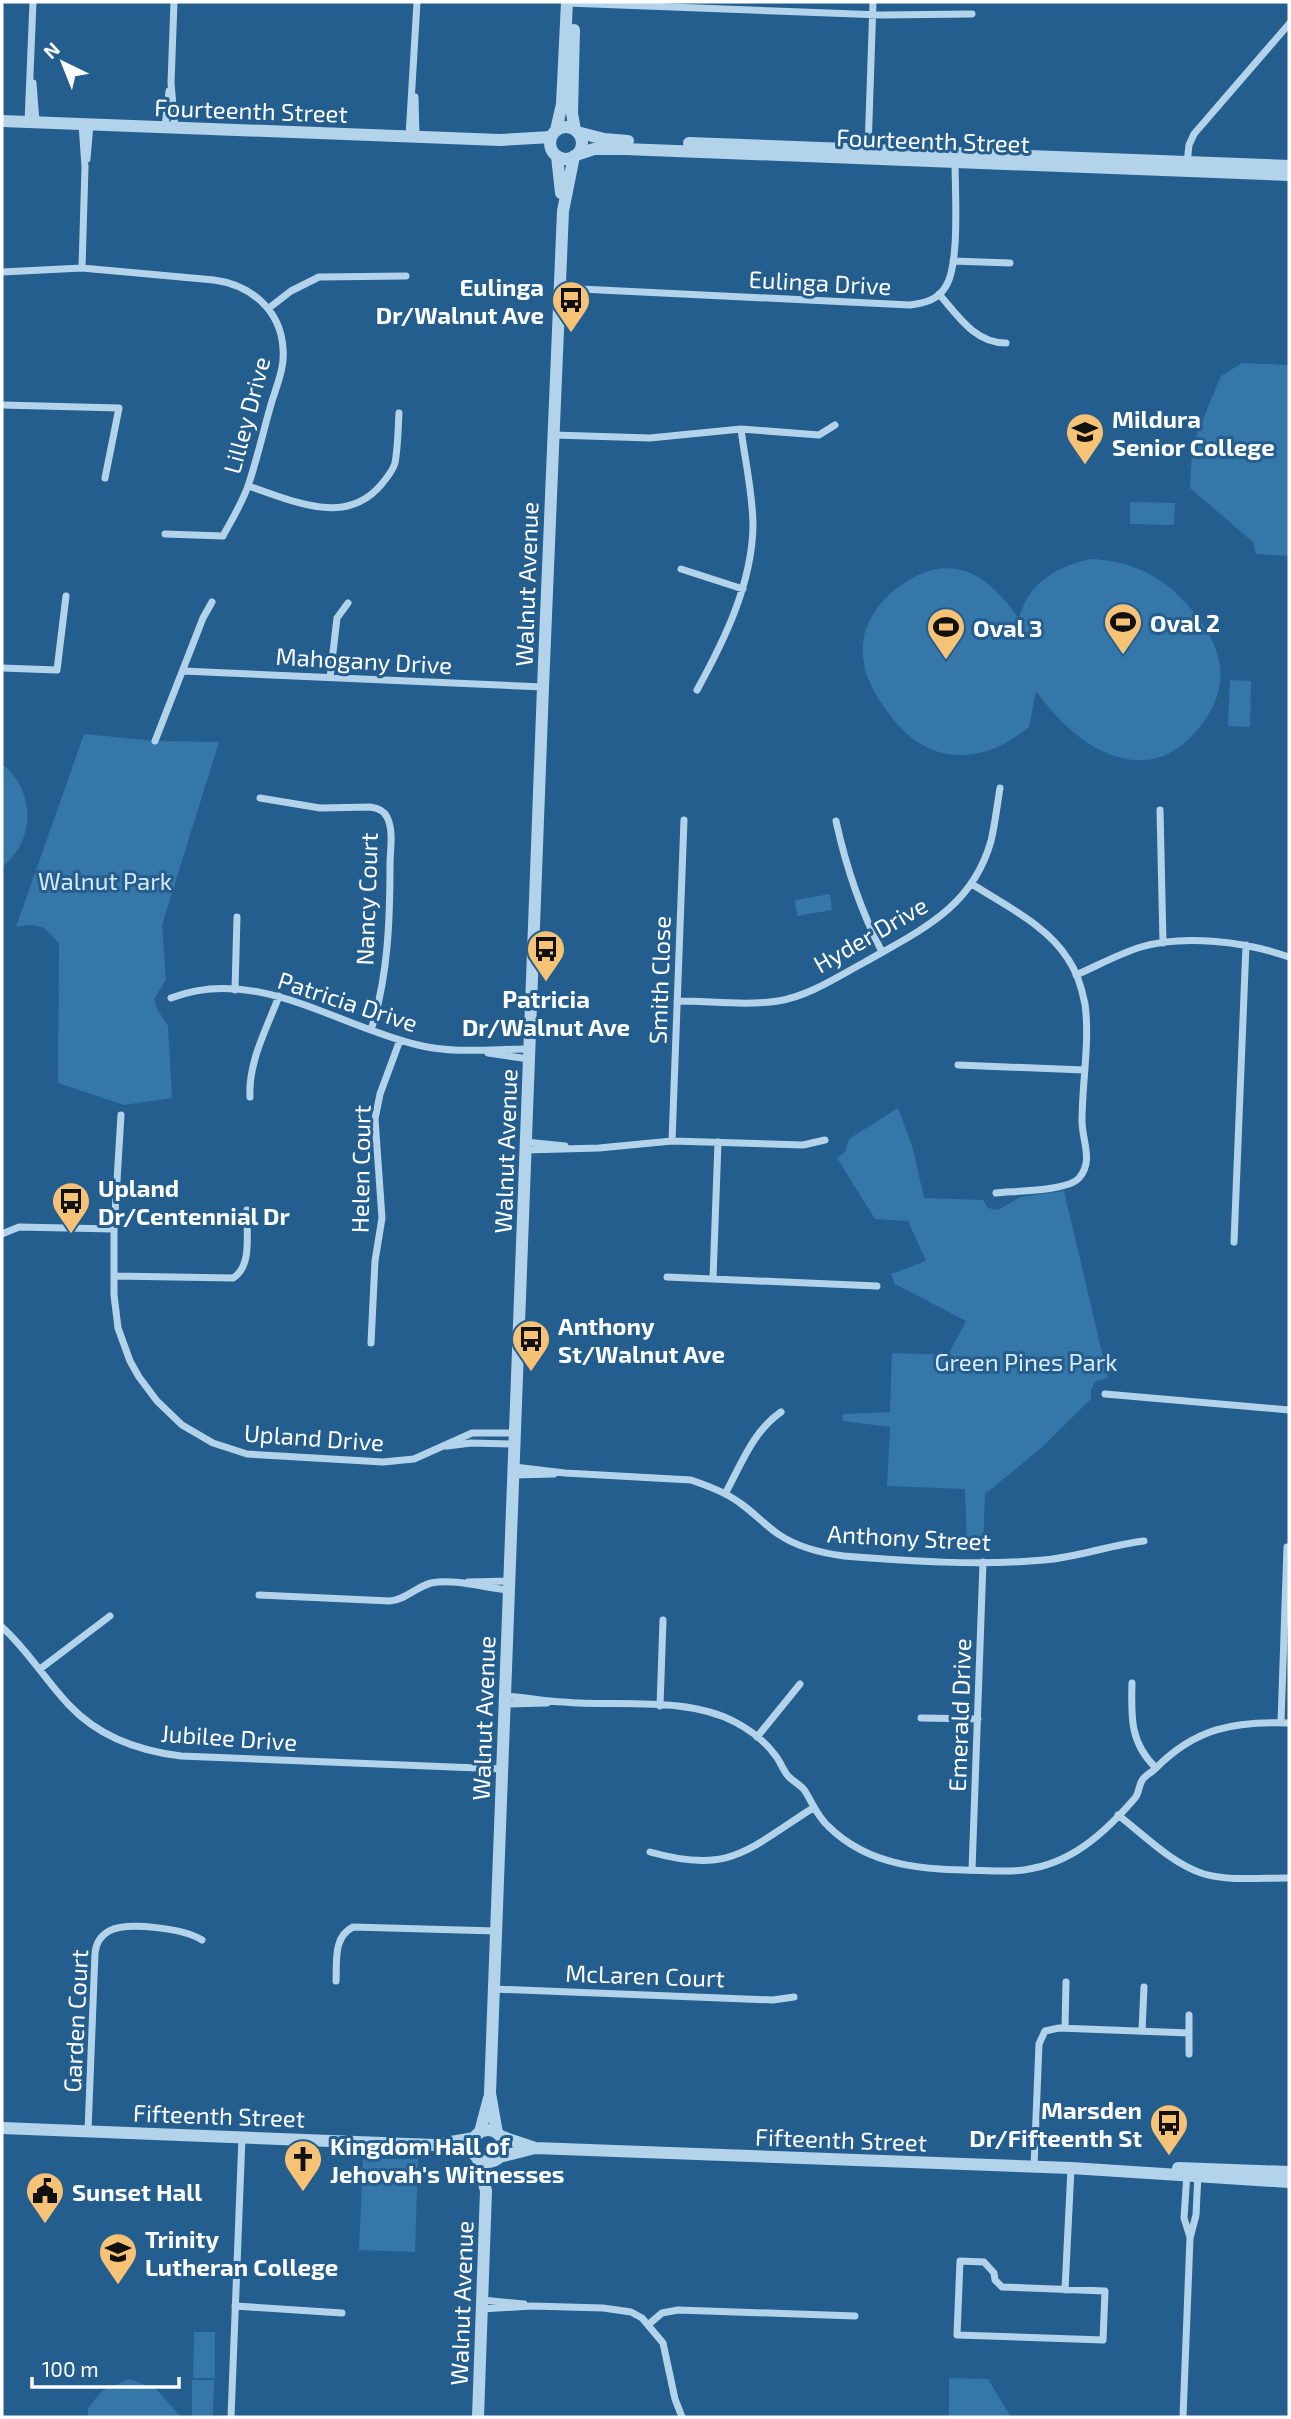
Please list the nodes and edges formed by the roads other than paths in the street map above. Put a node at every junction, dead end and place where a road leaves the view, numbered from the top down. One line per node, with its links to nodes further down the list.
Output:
1 (33, 2): 10 (street)
2 (174, 2): 12 (street)
3 (417, 2): 14 (street)
4 (873, 2): 7 (street)
5 (571, 3): 7 (street); 13 (street); 15 (street, Walnut Avenue)
6 (972, 13): 7 (street)
7 (873, 15): 16 (street)
8 (1289, 24): 19 (street)
9 (2, 121): 10 (street, Fourteenth Street)
10 (32, 122): 11 (street, Fourteenth Street)
11 (86, 124): 12 (street, Fourteenth Street); 25 (street)
12 (170, 127): 14 (street, Fourteenth Street)
13 (576, 131): 15 (street); 16 (street, Fourteenth Street); 17 (street)
14 (413, 137): 15 (street, Fourteenth Street)
15 (554, 143): 17 (street); 22 (street, Walnut Avenue)
16 (868, 149): 19 (street, Fourteenth Street)
17 (575, 156): 18 (street, Fourteenth Street); 22 (street, Walnut Avenue)
18 (955, 162): 19 (street, Fourteenth Street); 23 (street)
19 (1187, 166): 20 (street, Fourteenth Street); 21 (street, Fourteenth Street)
20 (1289, 166)
21 (1289, 175)
22 (563, 211): 28 (street, Walnut Avenue)
23 (953, 261): 24 (street); 29 (street)
24 (1010, 263)
25 (82, 268): 26 (street); 30 (street)
26 (2, 272)
27 (406, 276): 30 (street)
28 (560, 288): 29 (street, Eulinga Drive); 36 (street, Walnut Avenue)
29 (939, 295): 31 (street)
30 (269, 308): 38 (street, Lilley Drive)
31 (1006, 343)
32 (2, 405): 37 (street)
33 (399, 413): 38 (street)
34 (835, 425): 35 (street)
35 (741, 429): 36 (street); 41 (street)
36 (554, 435): 48 (street, Walnut Avenue)
37 (105, 478)
38 (248, 486): 39 (street, Lilley Drive)
39 (165, 534)
40 (681, 569): 41 (street)
41 (743, 589): 49 (street)
42 (66, 596): 45 (street)
43 (212, 602): 46 (street)
44 (348, 603): 47 (street)
45 (2, 668)
46 (183, 671): 47 (street, Mahogany Drive); 50 (street)
47 (330, 678): 48 (street, Mahogany Drive)
48 (543, 687): 69 (street, Walnut Avenue)
49 (697, 690)
50 (155, 741)
51 (1000, 788): 56 (street, Hyder Drive)
52 (260, 798): 67 (street, Nancy Court)
53 (1160, 810): 58 (street)
54 (684, 820): 66 (street, Smith Close)
55 (836, 821): 60 (street)
56 (972, 884): 60 (street, Hyder Drive); 62 (street)
57 (237, 917): 63 (street)
58 (1163, 943): 59 (street); 62 (street)
59 (1246, 945): 61 (street); 82 (street)
60 (882, 952): 66 (street, Hyder Drive)
61 (1289, 957)
62 (1076, 975): 71 (street)
63 (235, 990): 64 (street, Patricia Drive); 65 (street, Patricia Drive)
64 (279, 996): 67 (street, Patricia Drive); 72 (street)
65 (170, 998)
66 (677, 1000): 75 (street, Smith Close)
67 (372, 1030): 68 (street, Patricia Drive)
68 (400, 1040): 69 (street, Patricia Drive); 87 (street, Helen Court)
69 (530, 1054): 77 (street, Walnut Avenue)
70 (958, 1065): 71 (street)
71 (1084, 1070): 78 (street)
72 (250, 1097)
73 (121, 1115): 80 (street, Upland Drive)
74 (825, 1140): 76 (street)
75 (672, 1141): 76 (street); 77 (street)
76 (718, 1142): 85 (street)
77 (526, 1146): 91 (street, Walnut Avenue)
78 (996, 1193)
79 (247, 1210): 83 (street)
80 (114, 1229): 81 (street); 83 (street, Upland Drive)
81 (2, 1234)
82 (1234, 1242)
83 (114, 1276): 91 (street, Upland Drive)
84 (667, 1277): 85 (street)
85 (713, 1279): 86 (street)
86 (877, 1286)
87 (371, 1343)
88 (1105, 1394): 89 (street)
89 (1289, 1410)
90 (781, 1412): 93 (street)
91 (515, 1438): 92 (street, Walnut Avenue)
92 (514, 1471): 93 (street, Anthony Street); 97 (street, Walnut Avenue)
93 (725, 1494): 96 (street, Anthony Street)
94 (1144, 1541): 96 (street, Anthony Street)
95 (1287, 1548): 109 (street)
96 (983, 1562): 108 (street, Emerald Drive)
97 (510, 1586): 98 (street); 105 (street, Walnut Avenue)
98 (259, 1595)
99 (110, 1616): 102 (street)
100 (663, 1620): 106 (street)
101 (2, 1627): 102 (street, Jubilee Drive)
102 (40, 1669): 112 (street, Jubilee Drive)
103 (800, 1684): 110 (street)
104 (1132, 1684): 111 (street)
105 (505, 1700): 106 (street); 112 (street, Walnut Avenue)
106 (660, 1706): 110 (street)
107 (921, 1718): 108 (street)
108 (978, 1719): 116 (street, Emerald Drive)
109 (1285, 1723): 111 (street)
110 (757, 1737): 113 (street)
111 (1156, 1768): 114 (street)
112 (502, 1769): 118 (street, Walnut Avenue)
113 (813, 1808): 115 (street); 116 (street)
114 (1118, 1815): 116 (street); 117 (street)
115 (650, 1852)
116 (972, 1870)
117 (1286, 1878)
118 (496, 1931): 120 (street); 123 (street, Walnut Avenue)
119 (202, 1940): 132 (street, Garden Court)
120 (336, 1981)
121 (1066, 1982): 126 (street)
122 (1144, 1987): 127 (street)
123 (494, 1989): 124 (street, McLaren Court); 130 (street, Walnut Avenue)
124 (794, 1997)
125 (1189, 2015): 128 (street)
126 (1065, 2028): 127 (street); 140 (street)
127 (1142, 2031): 128 (street)
128 (1189, 2033): 129 (street)
129 (1189, 2054)
130 (491, 2093): 133 (street, Walnut Avenue); 134 (street, Walnut Avenue)
131 (2, 2128): 132 (street, Fifteenth Street)
132 (88, 2131): 135 (street, Fifteenth Street)
133 (498, 2134): 134 (street); 137 (street, Fifteenth Street); 139 (street)
134 (477, 2135): 136 (street, Fifteenth Street); 138 (street)
135 (242, 2137): 136 (street, Fifteenth Street); 149 (street)
136 (434, 2145): 138 (street, Fifteenth Street)
137 (535, 2148): 139 (street, Fifteenth Street); 140 (street, Fifteenth Street)
138 (477, 2157): 139 (street); 145 (street, Walnut Avenue)
139 (498, 2158): 145 (street, Walnut Avenue)
140 (1034, 2167): 141 (street, Fifteenth Street)
141 (1071, 2168): 143 (street, Fifteenth Street); 147 (street)
142 (1289, 2172): 143 (street, Fifteenth Street)
143 (1193, 2173): 144 (street, Fifteenth Street); 146 (street); 146 (street)
144 (1289, 2182)
145 (486, 2190): 148 (street, Walnut Avenue)
146 (1190, 2238): 156 (street)
147 (1065, 2290): 147 (street)
148 (482, 2304): 152 (street); 154 (street, Walnut Avenue)
149 (234, 2306): 150 (street); 153 (street)
150 (342, 2313)
151 (855, 2316): 152 (street)
152 (649, 2324): 155 (street)
153 (231, 2417)
154 (478, 2417)
155 (682, 2417)
156 (1183, 2417)

